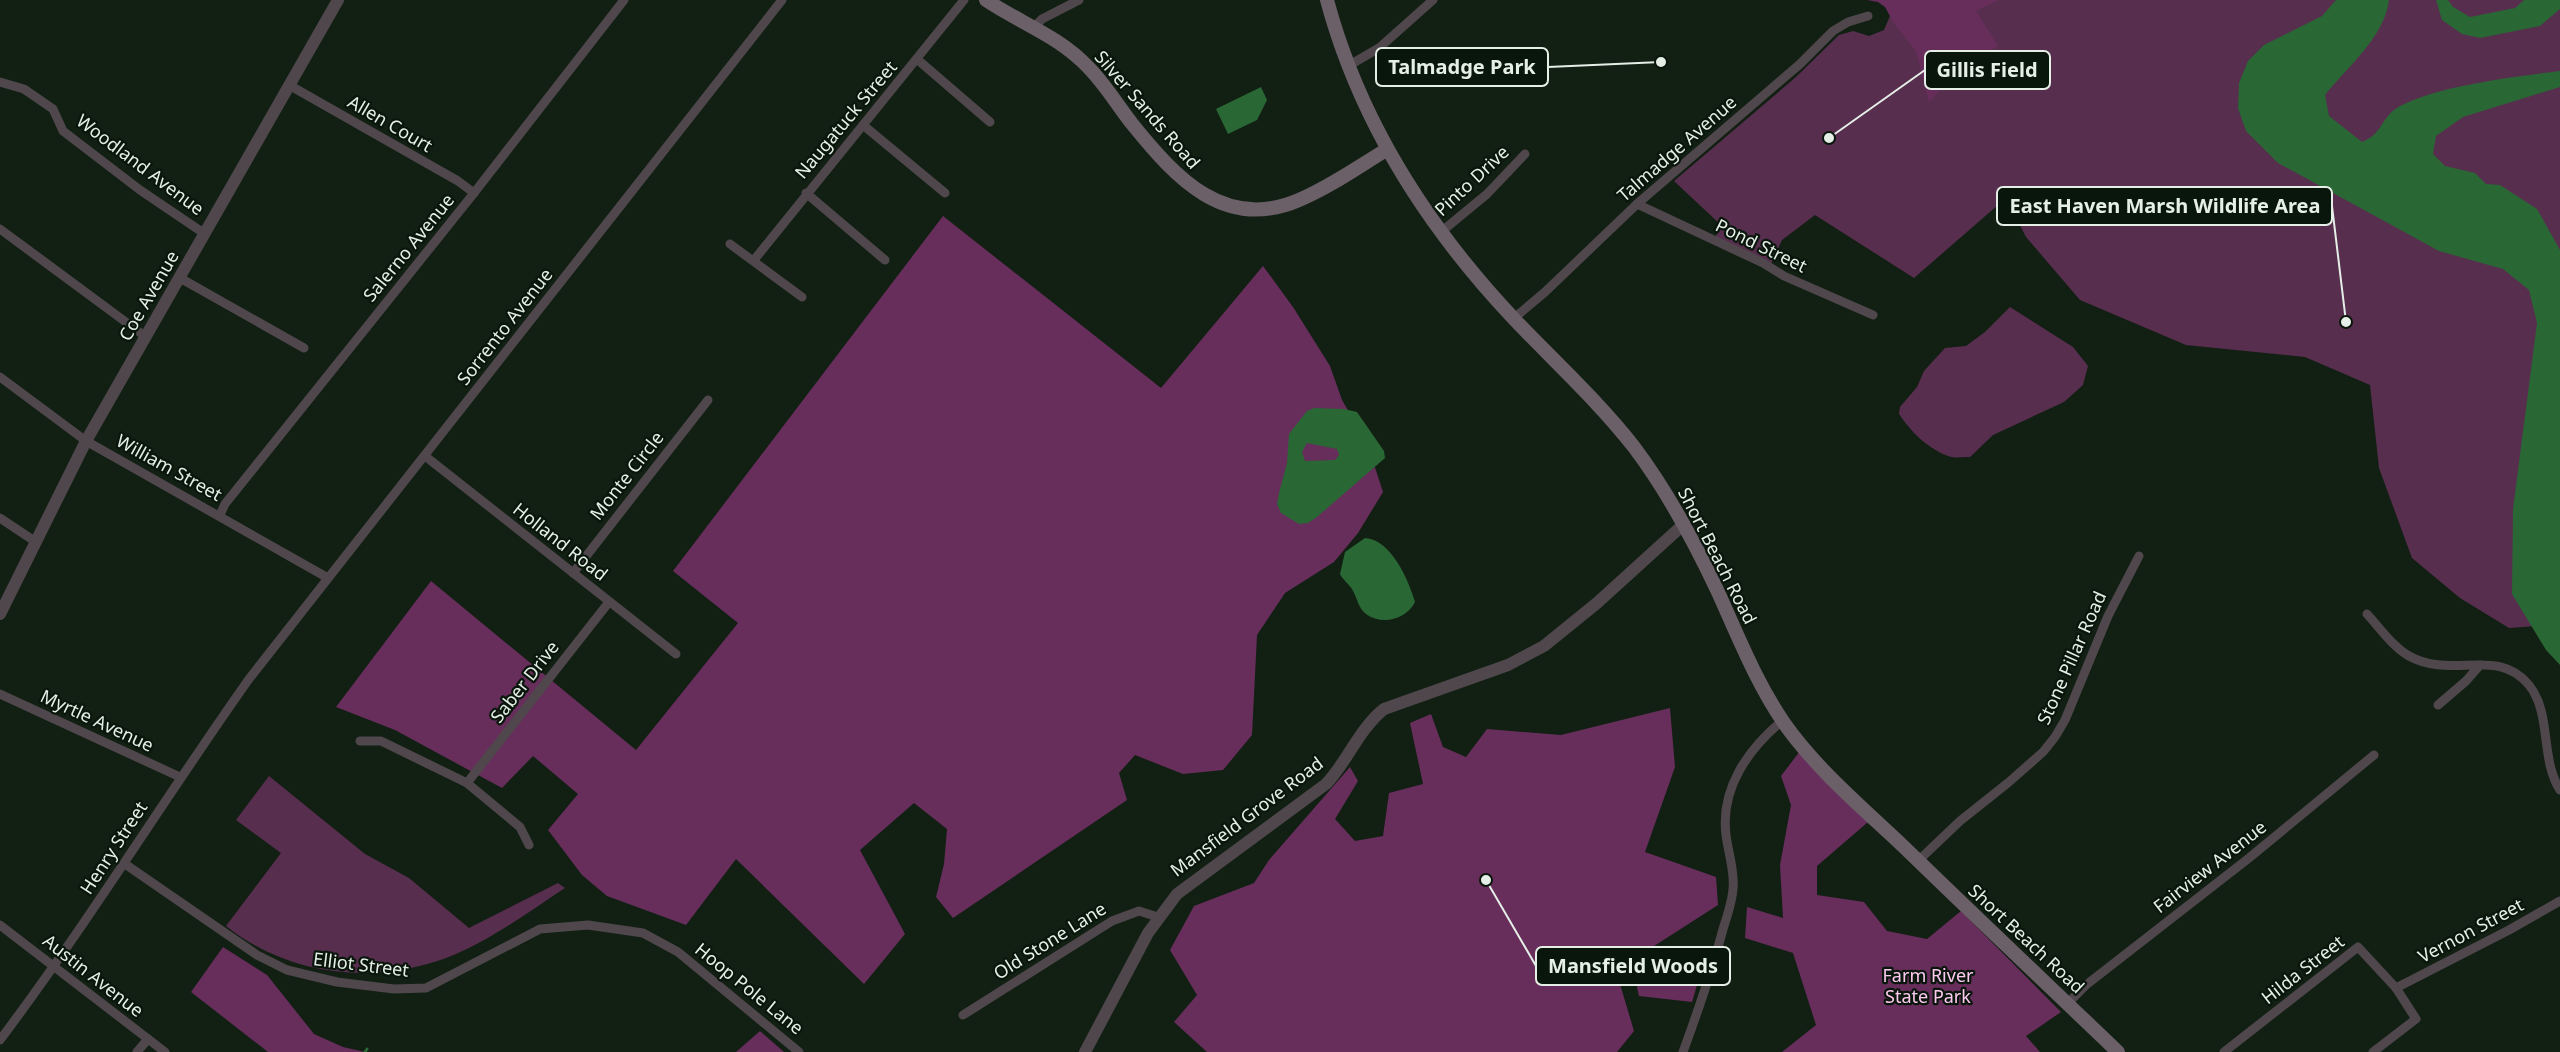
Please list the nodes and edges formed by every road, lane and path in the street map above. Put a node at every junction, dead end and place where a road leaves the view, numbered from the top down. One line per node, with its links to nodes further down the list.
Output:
1 (338, 0): 14 (street, Coe Avenue)
2 (624, 0): 19 (street, Salerno Avenue)
3 (782, 0): 38 (street, Sorrento Avenue)
4 (964, 0): 11 (street, Naugatuck Street)
5 (986, 0): 10 (main road, Silver Sands Road)
6 (1079, 0): 10 (street)
7 (1327, 0): 12 (main road, Short Beach Road)
8 (1433, 0): 12 (street)
9 (1868, 16): 22 (street, Talmadge Avenue)
10 (1035, 26): 17 (main road, Silver Sands Road)
11 (918, 60): 15 (street); 16 (street, Naugatuck Street)
12 (1348, 66): 17 (main road, Short Beach Road)
13 (0, 82): 25 (street, Woodland Avenue)
14 (289, 85): 19 (street, Allen Court); 25 (street, Coe Avenue)
15 (990, 122)
16 (863, 125): 20 (street); 21 (street, Naugatuck Street)
17 (1386, 150): 24 (main road, Short Beach Road)
18 (1525, 154): 24 (street, Pinto Drive)
19 (474, 193): 39 (street, Salerno Avenue)
20 (945, 193)
21 (806, 194): 27 (street, Naugatuck Street); 28 (street)
22 (1637, 204): 31 (street, Pond Street); 32 (street, Talmadge Avenue)
23 (0, 229): 33 (street)
24 (1441, 232): 32 (main road, Short Beach Road)
25 (205, 234): 29 (street, Coe Avenue)
26 (730, 244): 27 (street)
27 (754, 260): 30 (street)
28 (885, 260)
29 (180, 278): 33 (street, Coe Avenue); 34 (street)
30 (802, 297)
31 (1873, 315)
32 (1513, 319): 41 (main road, Short Beach Road)
33 (146, 337): 37 (street, Coe Avenue)
34 (304, 348)
35 (0, 377): 37 (street, William Street)
36 (708, 400): 44 (street, Monte Circle)
37 (86, 441): 39 (street, William Street); 42 (street, Coe Avenue)
38 (424, 456): 44 (street, Holland Road); 45 (street, Sorrento Avenue)
39 (220, 515): 45 (street, William Street)
40 (0, 518): 42 (street)
41 (1684, 524): 54 (main road, Short Beach Road); 64 (street, Mansfield Grove Road)
42 (36, 542): 47 (street, Coe Avenue)
43 (2139, 556): 61 (street, Stone Pillar Road)
44 (573, 573): 46 (street, Holland Road)
45 (328, 578): 51 (street, Sorrento Avenue)
46 (609, 602): 49 (street, Holland Road); 58 (street, Saber Drive)
47 (0, 614)
48 (2367, 614): 50 (street)
49 (676, 654)
50 (2480, 665): 53 (street); 59 (street)
51 (254, 673): 57 (street, Henry Street)
52 (0, 694): 57 (street, Myrtle Avenue)
53 (2438, 705)
54 (1783, 720): 61 (main road, Short Beach Road); 77 (street)
55 (360, 741): 58 (street)
56 (2374, 755): 69 (street, Fairview Avenue)
57 (180, 777): 62 (street, Henry Street)
58 (467, 783): 60 (street)
59 (2560, 790)
60 (529, 845)
61 (1918, 861): 69 (main road, Short Beach Road)
62 (124, 864): 66 (street, Elliot Street); 67 (street, Henry Street)
63 (2560, 901): 68 (street, Vernon Street)
64 (1158, 917): 70 (street, Old Stone Lane); 76 (street, Mansfield Grove Road)
65 (0, 925): 67 (street, Austin Avenue)
66 (678, 952): 75 (street, Hoop Pole Lane)
67 (55, 967): 71 (street, Austin Avenue); 72 (street, Henry Street)
68 (2396, 988): 79 (street, Hilda Street); 80 (street)
69 (2067, 1004): 78 (main road, Short Beach Road)
70 (963, 1015)
71 (147, 1039): 73 (street); 74 (street, Austin Avenue)
72 (0, 1040)
73 (137, 1052)
74 (165, 1052)
75 (799, 1052)
76 (1085, 1052)
77 (1683, 1052)
78 (2118, 1052)
79 (2224, 1052)
80 (2373, 1052)

